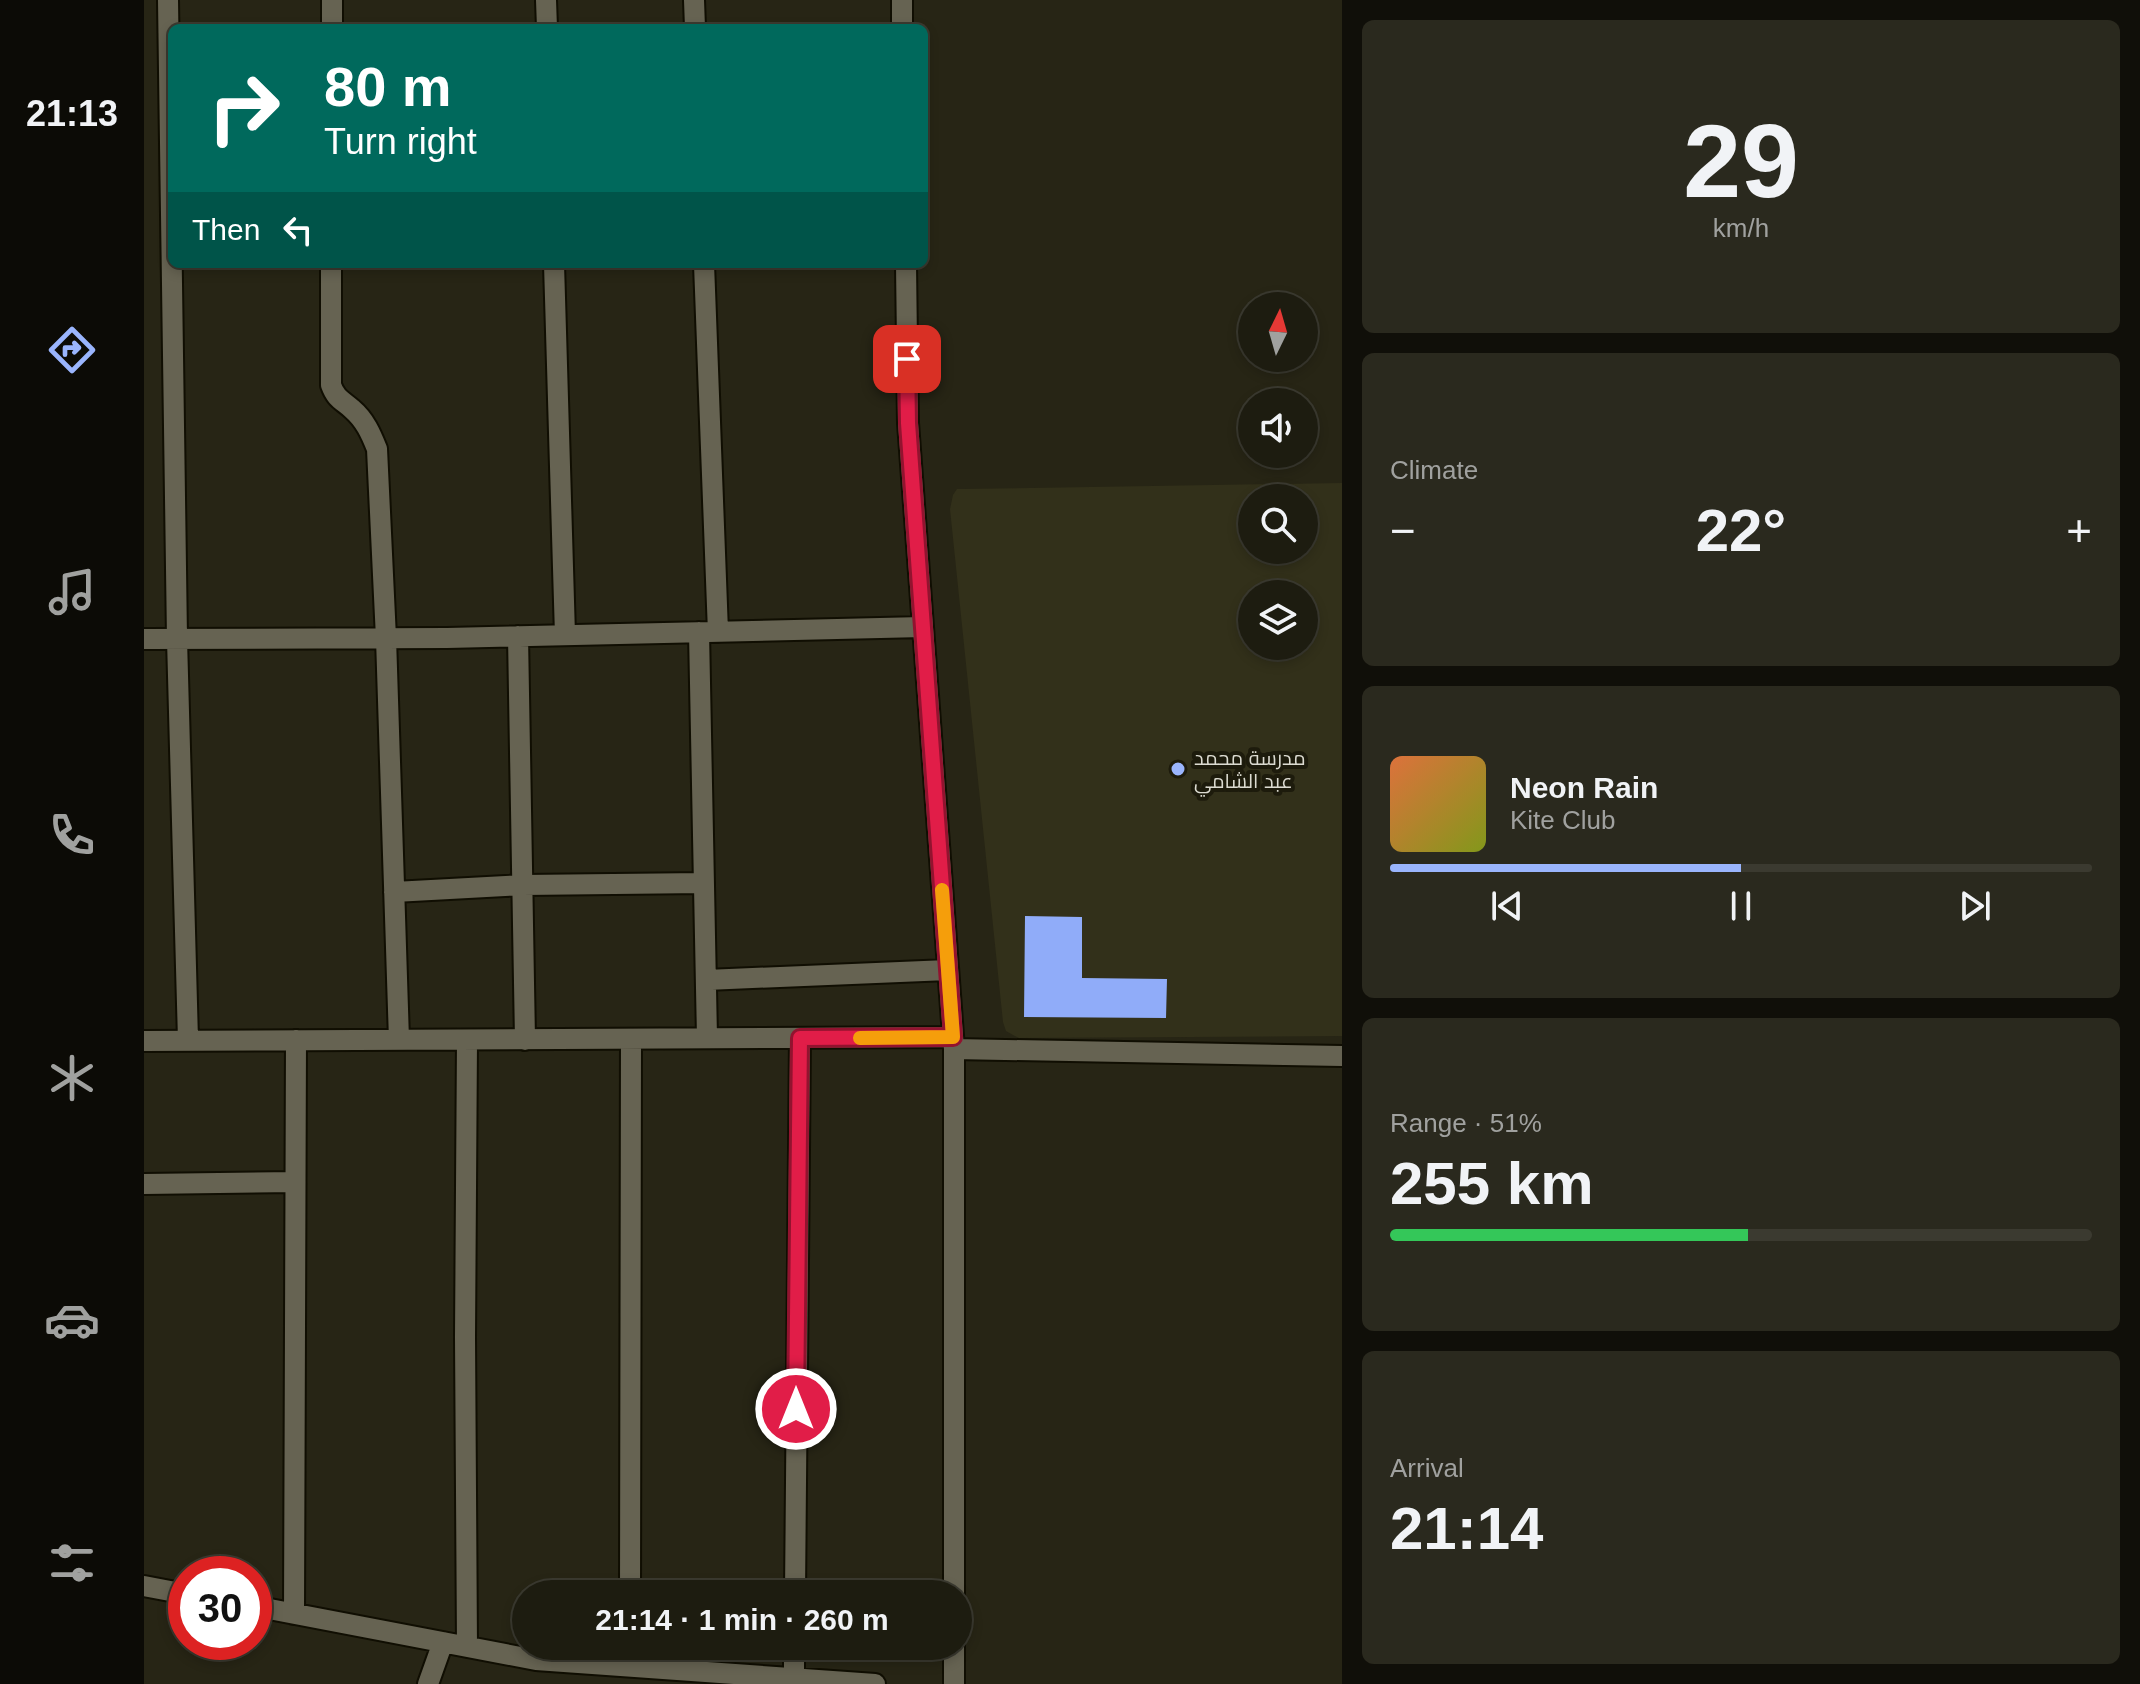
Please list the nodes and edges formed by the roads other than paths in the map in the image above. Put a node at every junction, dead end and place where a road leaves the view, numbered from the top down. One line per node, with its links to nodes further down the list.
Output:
1 (168, 0): 6 (street)
2 (332, 0): 7 (street)
3 (546, 0): 8 (street)
4 (694, 0): 9 (street)
5 (902, 0): 10 (street)
6 (168, 24)
7 (332, 24)
8 (547, 24)
9 (695, 24)
10 (902, 24)
11 (172, 268): 22 (street)
12 (331, 268): 20 (street)
13 (554, 268): 18 (street)
14 (704, 268): 17 (street)
15 (906, 268): 16 (street)
16 (923, 627): 17 (street); 26 (street)
17 (709, 632): 18 (street); 23 (street)
18 (565, 635): 19 (street)
19 (518, 636): 20 (street); 24 (street)
20 (386, 638): 22 (street); 25 (street)
21 (144, 639): 22 (street)
22 (177, 639): 31 (street)
23 (704, 883): 24 (street); 27 (street)
24 (523, 885): 25 (street); 35 (street)
25 (394, 892): 33 (street)
26 (948, 970): 27 (street); 37 (street)
27 (706, 980): 28 (street)
28 (707, 1038): 29 (street); 30 (street)
29 (800, 1038): 37 (street); 42 (street)
30 (631, 1039): 35 (street); 41 (street)
31 (188, 1040): 32 (street); 36 (street)
32 (296, 1040): 33 (street); 39 (street)
33 (399, 1040): 34 (street)
34 (467, 1040): 35 (street); 49 (street)
35 (525, 1040)
36 (144, 1041)
37 (954, 1043): 38 (street); 43 (street)
38 (1342, 1056)
39 (295, 1182): 40 (street); 47 (street)
40 (144, 1184)
41 (630, 1580)
42 (795, 1580)
43 (954, 1580)
44 (144, 1586): 45 (street)
45 (168, 1591)
46 (272, 1610): 47 (street)
47 (294, 1614): 48 (street)
48 (443, 1642): 49 (street); 57 (street)
49 (467, 1647): 50 (street)
50 (512, 1655)
51 (650, 1660): 55 (street)
52 (794, 1660): 54 (street)
53 (954, 1660): 59 (street)
54 (794, 1678): 55 (street); 56 (street)
55 (747, 1680)
56 (851, 1683): 58 (street)
57 (428, 1684)
58 (875, 1684)
59 (954, 1684)

